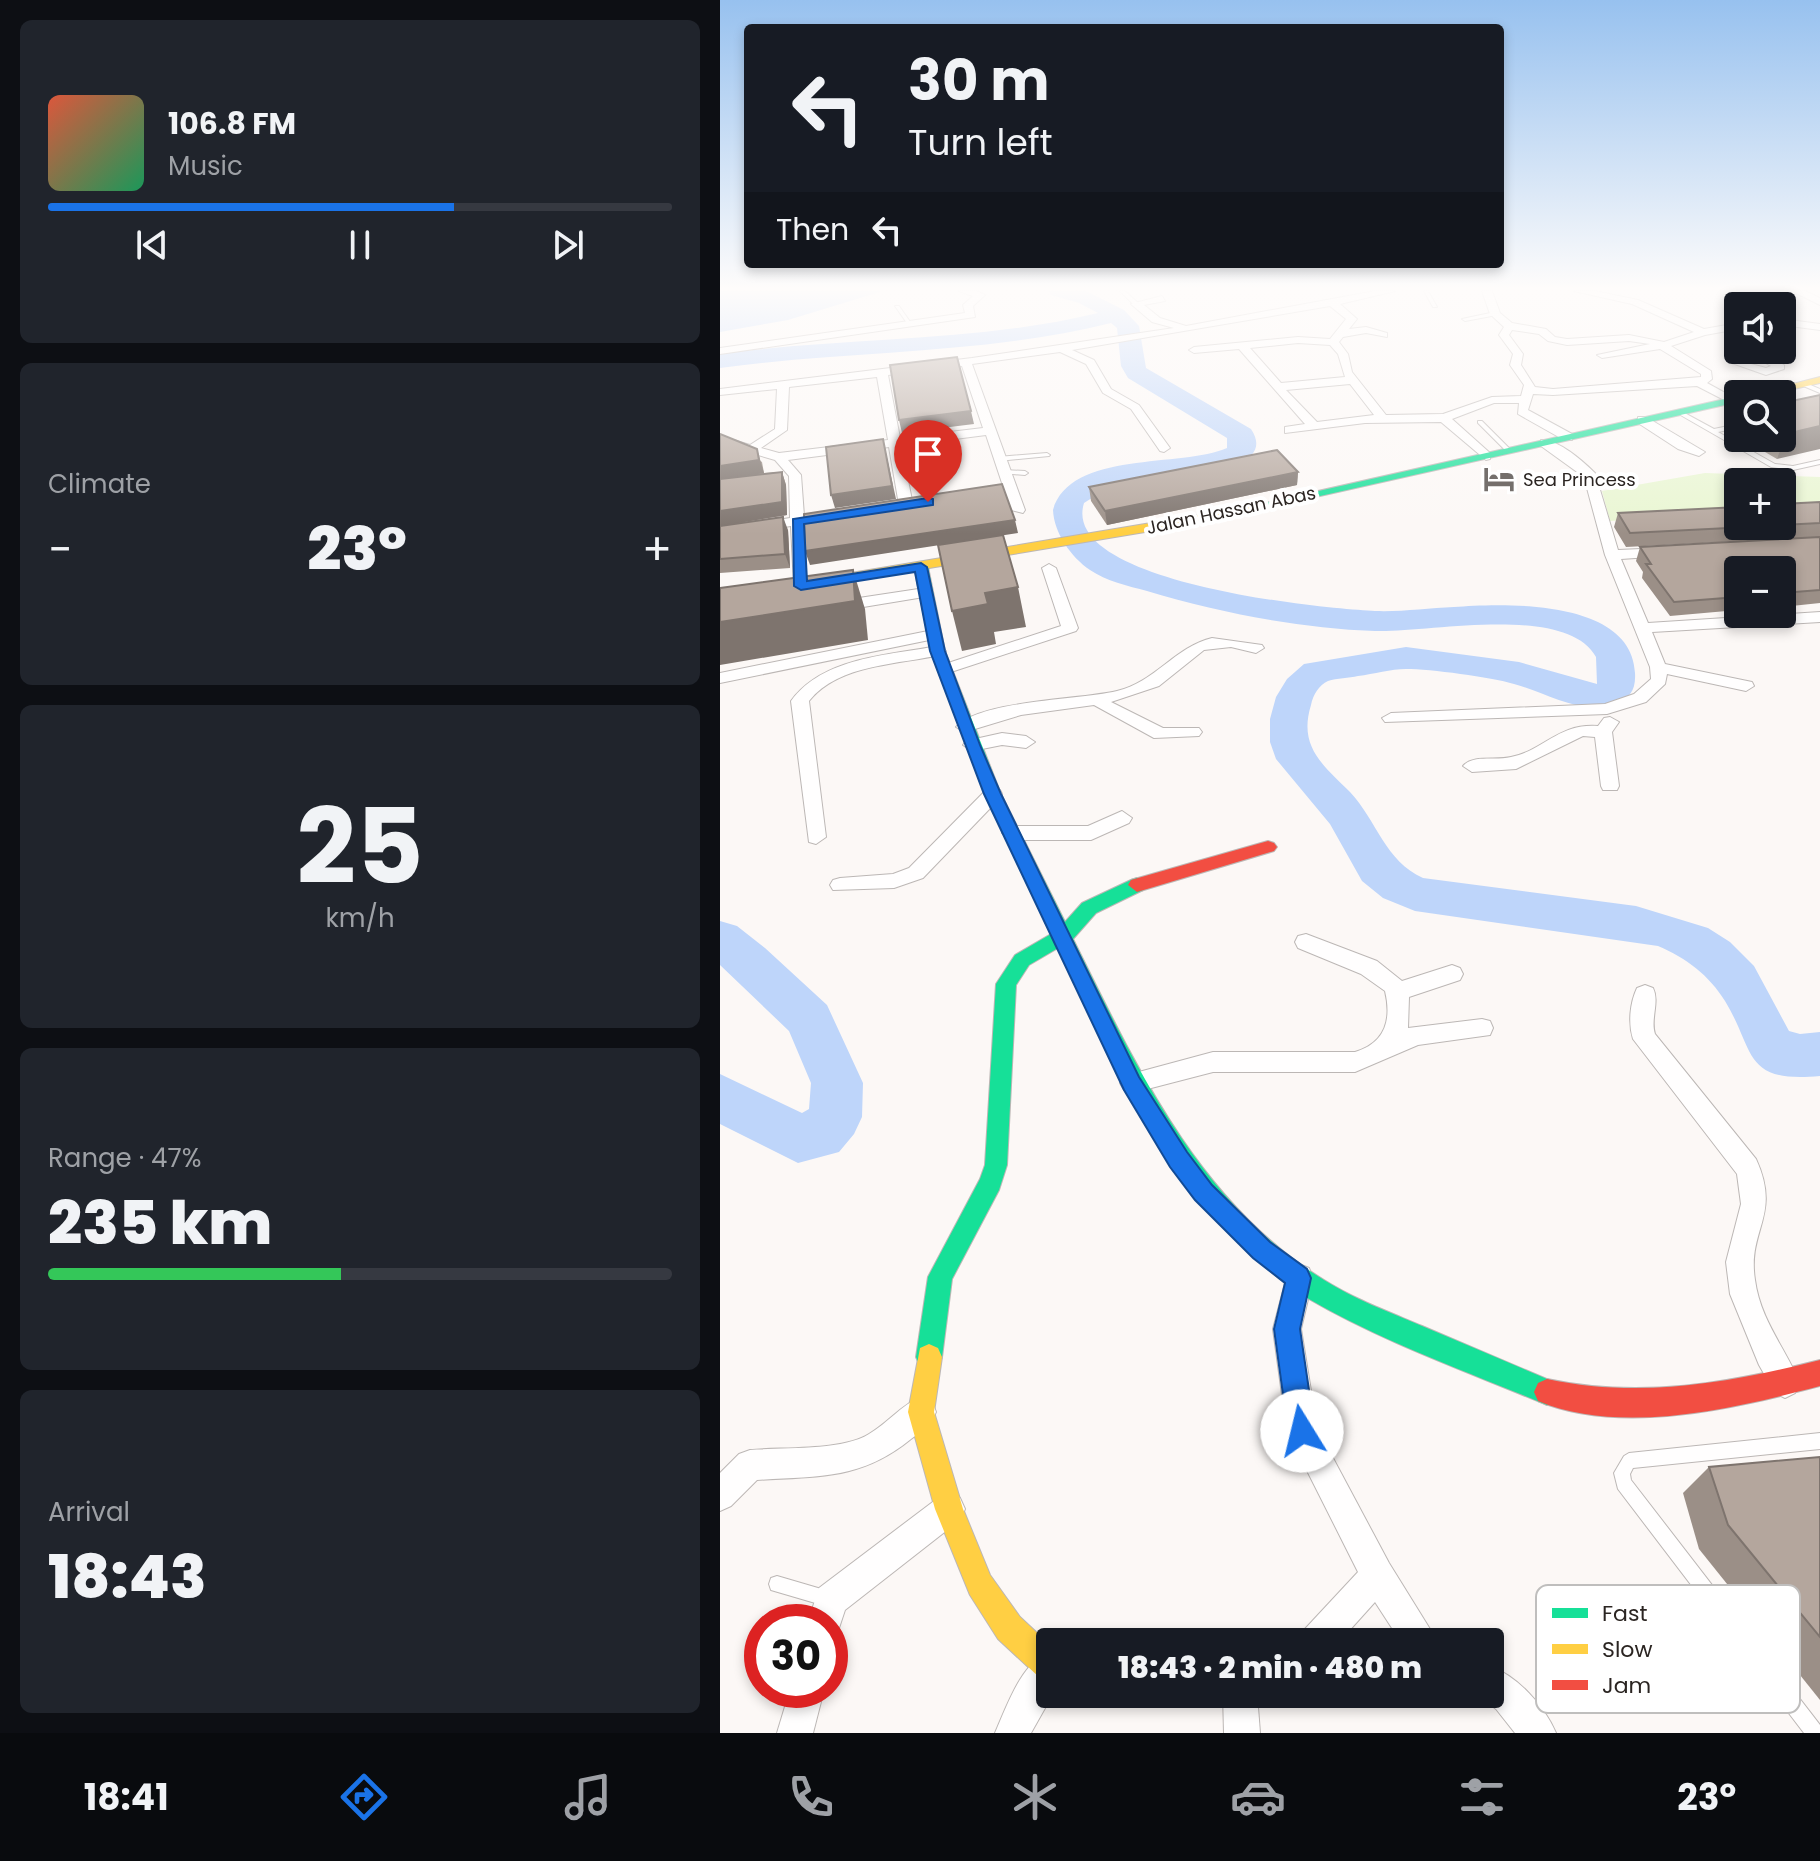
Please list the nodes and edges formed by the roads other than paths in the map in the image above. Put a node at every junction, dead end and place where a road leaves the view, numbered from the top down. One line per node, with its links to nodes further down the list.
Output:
1 (891, 372): 9 (street)
2 (969, 372): 28 (street)
3 (1096, 372): 35 (street)
4 (1266, 372): 15 (street)
5 (1347, 372): 10 (street)
6 (1520, 372): 17 (street)
7 (1705, 372): 11 (street)
8 (1774, 372): 14 (street)
9 (882, 373): 13 (street); 32 (street)
10 (1356, 382): 12 (street); 15 (street); 22 (street)
11 (1699, 383): 17 (street); 18 (street)
12 (1372, 384)
13 (783, 385): 16 (street); 34 (street)
14 (1814, 385)
15 (1280, 387): 25 (street)
16 (720, 392)
17 (1527, 394): 21 (street); 30 (street)
18 (1724, 394)
19 (1724, 402): 20 (street, Jalan Hassan Abas)
20 (1679, 412): 23 (street, Jalan Hassan Abas); 29 (lane)
21 (1444, 418): 22 (street); 39 (street)
22 (1384, 420): 25 (street)
23 (1642, 420): 30 (street, Jalan Hassan Abas); 37 (street)
24 (1480, 422): 36 (lane)
25 (1312, 424): 27 (street)
26 (1724, 429): 29 (lane)
27 (1289, 430)
28 (989, 431): 32 (street); 41 (street)
29 (1714, 431): 42 (lane)
30 (1568, 437): 33 (street, Jalan Hassan Abas)
31 (720, 440): 34 (street)
32 (895, 443): 40 (street); 45 (street)
33 (1545, 443): 36 (street, Jalan Hassan Abas); 51 (street)
34 (753, 448): 40 (street)
35 (1164, 448)
36 (1509, 451): 39 (street, Jalan Hassan Abas)
37 (1699, 452)
38 (1047, 455): 41 (lane)
39 (1486, 456): 52 (street, Jalan Hassan Abas)
40 (779, 457): 48 (street)
41 (998, 459): 43 (street)
42 (1820, 462)
43 (1003, 472): 44 (lane); 46 (street)
44 (1025, 473)
45 (891, 508)
46 (1018, 510)
47 (844, 514): 48 (street)
48 (797, 521): 49 (street); 54 (street)
49 (720, 533)
50 (1686, 551): 51 (street)
51 (1612, 555): 58 (street)
52 (921, 567): 54 (street, Jalan Hassan Abas); 55 (street)
53 (1049, 568): 60 (street)
54 (794, 587)
55 (925, 593): 56 (street); 60 (street)
56 (815, 609)
57 (1820, 617): 58 (street)
58 (1641, 628): 61 (street)
59 (1256, 648): 64 (street)
60 (939, 652): 62 (street); 67 (street); 77 (street)
61 (1658, 667): 63 (street); 65 (street)
62 (720, 678)
63 (1746, 686)
64 (1099, 700): 67 (street); 68 (street)
65 (1621, 705): 66 (street); 69 (street)
66 (1391, 718)
67 (965, 727): 71 (street)
68 (1193, 732)
69 (1603, 732): 72 (street); 73 (street)
70 (1026, 742): 71 (street)
71 (972, 745): 74 (street)
72 (1472, 766)
73 (1610, 786)
74 (993, 794): 76 (street); 79 (street)
75 (1122, 818): 76 (street)
76 (1012, 833): 80 (street)
77 (816, 837)
78 (1268, 847): 80 (street)
79 (840, 885)
80 (1062, 938): 87 (street); 91 (street)
81 (1306, 942): 83 (street)
82 (1452, 974): 83 (street)
83 (1398, 991): 86 (street)
84 (1645, 994): 90 (street)
85 (1482, 1028): 86 (street)
86 (1392, 1043): 87 (street)
87 (1132, 1083): 88 (street)
88 (1299, 1278): 90 (street); 95 (street)
89 (1820, 1373): 90 (street)
90 (1785, 1383)
91 (921, 1412): 93 (street); 94 (street)
92 (1820, 1441): 97 (lane)
93 (720, 1495)
94 (949, 1509): 99 (street); 102 (street)
95 (1377, 1575): 100 (street); 101 (street)
96 (777, 1584): 98 (lane)
97 (1702, 1585)
98 (815, 1604)
99 (836, 1604)
100 (1329, 1628)
101 (1412, 1628)
102 (1036, 1654)
103 (1036, 1689): 109 (street)
104 (1504, 1694): 111 (street)
105 (802, 1708): 108 (street)
106 (1241, 1708): 110 (street)
107 (1800, 1713): 112 (lane)
108 (795, 1733)
109 (1013, 1733)
110 (1242, 1733)
111 (1538, 1733)
112 (1815, 1733)

